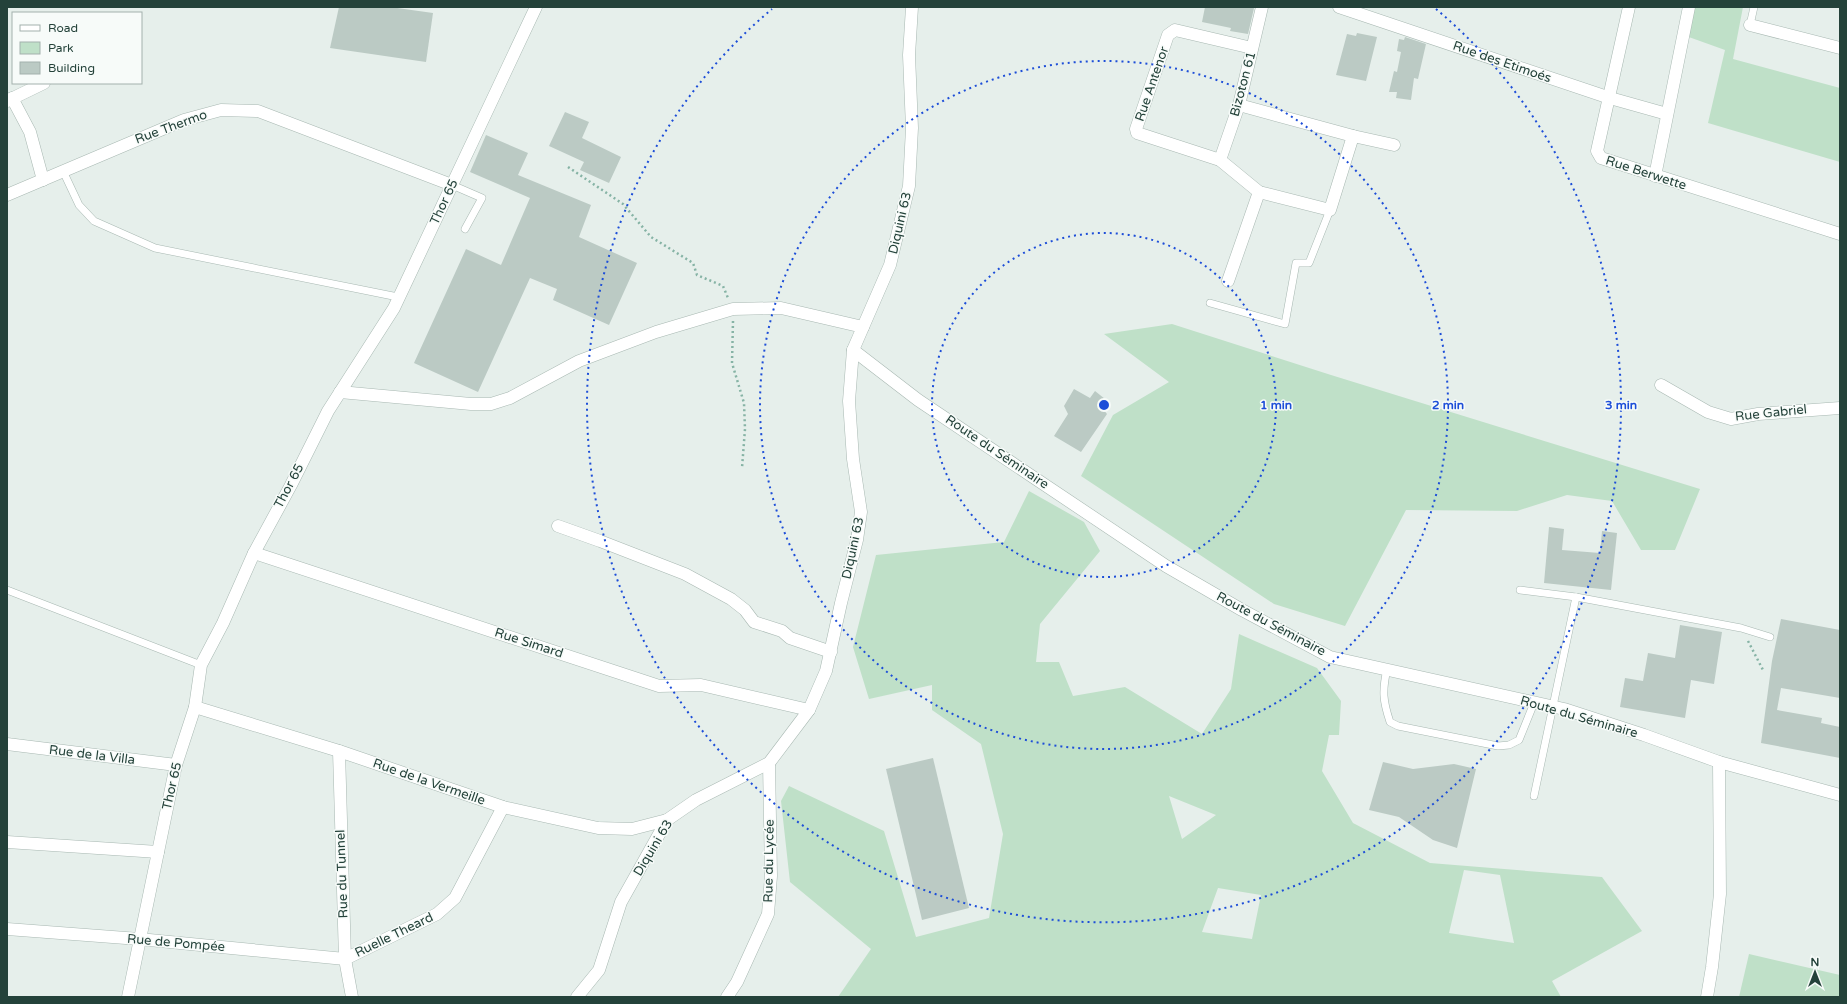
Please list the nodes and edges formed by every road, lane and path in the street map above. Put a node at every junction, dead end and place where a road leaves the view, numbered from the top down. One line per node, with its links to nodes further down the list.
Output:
1 (536, 7): 23 (street, Thor 65)
2 (912, 7): 33 (street, Diquini 63)
3 (1262, 7): 9 (street, Bizoton 61)
4 (1339, 7): 12 (street, Rue des Etimoés)
5 (1629, 7): 12 (street, Rue Berwette)
6 (1689, 7): 15 (street)
7 (1754, 7): 8 (lane)
8 (1750, 25): 10 (street)
9 (1252, 48): 14 (street, Bizoton 61); 18 (street, Rue Antenor)
10 (1840, 48)
11 (42, 84): 13 (street)
12 (1610, 98): 15 (street, Rue des Etimoés); 21 (street, Rue Berwette)
13 (9, 99): 22 (street)
14 (1239, 105): 16 (street); 18 (street, Bizoton 61)
15 (1667, 114): 21 (street)
16 (1353, 136): 17 (street); 26 (street)
17 (1394, 145)
18 (1220, 160): 24 (street)
19 (568, 168): 32 (path)
20 (63, 171): 22 (street, Rue Thermo); 23 (street, Rue Thermo); 30 (lane)
21 (1655, 176): 28 (street, Rue Berwette)
22 (43, 180): 25 (street, Rue Thermo)
23 (452, 185): 27 (lane); 30 (street, Thor 65)
24 (1259, 192): 26 (street); 29 (street)
25 (7, 195)
26 (1330, 210): 31 (lane)
27 (466, 229)
28 (1840, 234)
29 (1228, 281)
30 (398, 297): 36 (street, Thor 65)
31 (1210, 303)
32 (733, 309): 33 (street); 36 (street); 38 (path)
33 (863, 327): 34 (street, Diquini 63)
34 (853, 350): 46 (street, Diquini 63); 48 (street, Route du Séminaire)
35 (1661, 386): 37 (street, Rue Gabriel)
36 (340, 392): 40 (street, Thor 65)
37 (1840, 408)
38 (742, 468)
39 (558, 526): 46 (street)
40 (254, 553): 47 (street, Thor 65); 53 (street, Rue Simard)
41 (7, 590): 47 (lane)
42 (1520, 590): 43 (lane)
43 (1576, 597): 44 (lane); 52 (lane)
44 (1741, 628): 45 (lane); 49 (path)
45 (1770, 637)
46 (831, 652): 53 (street, Diquini 63)
47 (201, 665): 51 (street, Thor 65)
48 (1387, 669): 50 (street, Route du Séminaire); 50 (lane)
49 (1764, 670)
50 (1534, 702): 52 (street, Route du Séminaire)
51 (195, 707): 55 (street, Rue de la Vermeille); 58 (street, Thor 65)
52 (1552, 707): 56 (street, Route du Séminaire); 60 (lane)
53 (809, 710): 57 (street, Diquini 63)
54 (7, 744): 58 (street, Rue de la Villa)
55 (339, 751): 61 (street, Rue de la Vermeille); 67 (street, Rue du Tunnel)
56 (1719, 762): 59 (street, Route du Séminaire); 72 (street)
57 (769, 763): 62 (street, Diquini 63); 71 (street, Rue du Lycée)
58 (176, 765): 64 (street, Thor 65)
59 (1840, 795)
60 (1534, 796)
61 (503, 807): 62 (street, Rue de la Vermeille); 67 (street, Ruelle Theard)
62 (667, 820): 70 (street, Diquini 63)
63 (7, 842): 64 (street)
64 (158, 852): 66 (street, Thor 65)
65 (7, 929): 66 (street, Rue de Pompée)
66 (139, 939): 67 (street, Rue de Pompée); 68 (street, Thor 65)
67 (345, 959): 69 (street, Rue du Tunnel)
68 (128, 997)
69 (352, 997)
70 (577, 997)
71 (727, 997)
72 (1707, 997)

